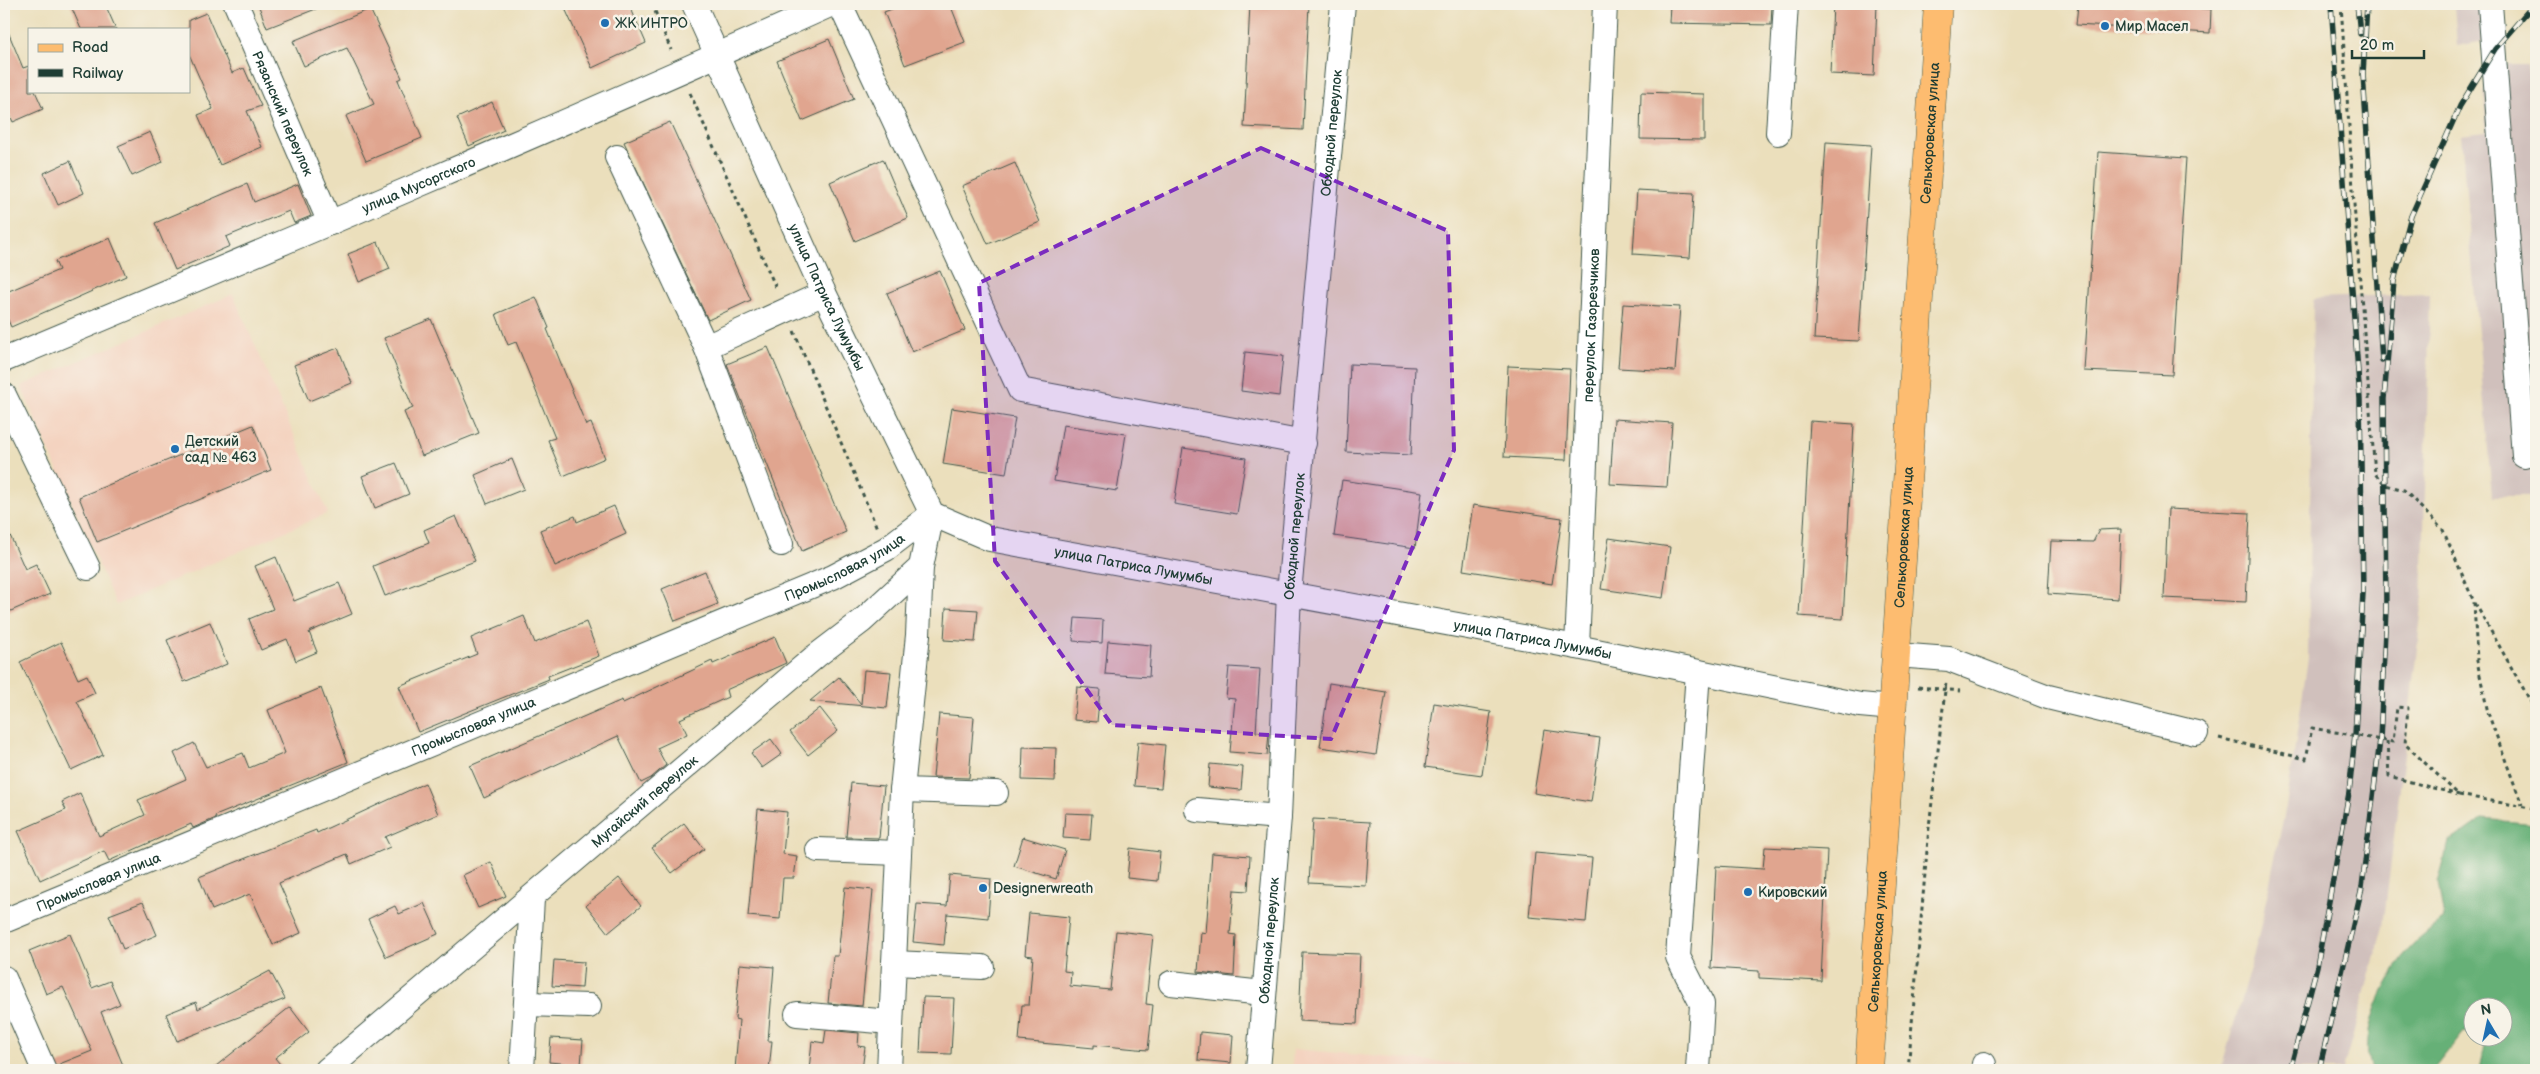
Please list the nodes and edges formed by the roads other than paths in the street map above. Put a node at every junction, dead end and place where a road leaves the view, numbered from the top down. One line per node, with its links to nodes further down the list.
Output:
1 (236, 4): 13 (street, Рязанский переулок)
2 (694, 4): 10 (street, улица Патриса Лумумбы)
3 (832, 4): 10 (street, улица Мусоргского)
4 (840, 4): 18 (street)
5 (1343, 4): 18 (street, Обходной переулок)
6 (1605, 4): 25 (street, переулок Газорезчиков)
7 (1786, 4): 11 (street)
8 (1938, 4): 26 (main road, Селькоровская улица)
9 (2490, 4): 19 (street)
10 (716, 56): 13 (street, улица Мусоргского); 14 (street, улица Патриса Лумумбы)
11 (1778, 133)
12 (617, 157): 15 (street)
13 (330, 223): 16 (street, улица Мусоргского)
14 (824, 293): 15 (street); 20 (street, улица Патриса Лумумбы)
15 (706, 347): 21 (street)
16 (4, 360)
17 (4, 394): 23 (street)
18 (1304, 443): 24 (street, Обходной переулок)
19 (2524, 456)
20 (932, 514): 22 (street); 24 (street, улица Патриса Лумумбы); 37 (street, Промысловая улица)
21 (782, 544)
22 (921, 567): 30 (street); 36 (street, Мугайский переулок)
23 (88, 568)
24 (1289, 593): 25 (street, улица Патриса Лумумбы); 33 (street, Обходной переулок)
25 (1576, 647): 27 (street, улица Патриса Лумумбы)
26 (1896, 655): 28 (main road, Селькоровская улица); 29 (street)
27 (1698, 672): 28 (street, улица Патриса Лумумбы); 52 (street)
28 (1894, 696): 53 (main road, Селькоровская улица)
29 (2196, 733)
30 (902, 790): 31 (street); 35 (street)
31 (996, 793)
32 (1197, 810): 33 (street)
33 (1280, 817): 42 (street, Обходной переулок)
34 (818, 850): 35 (street)
35 (899, 853): 38 (street)
36 (532, 899): 43 (street); 48 (street, Мугайский переулок)
37 (4, 921)
38 (894, 963): 39 (street); 46 (street)
39 (982, 967)
40 (4, 978): 47 (street)
41 (1171, 983): 42 (street)
42 (1263, 993): 51 (street, Обходной переулок)
43 (526, 1004): 44 (street); 49 (street)
44 (589, 1006)
45 (797, 1014): 46 (street)
46 (891, 1022): 50 (street)
47 (44, 1070)
48 (327, 1070)
49 (522, 1070)
50 (889, 1070)
51 (1258, 1070)
52 (1698, 1070)
53 (1869, 1070)

